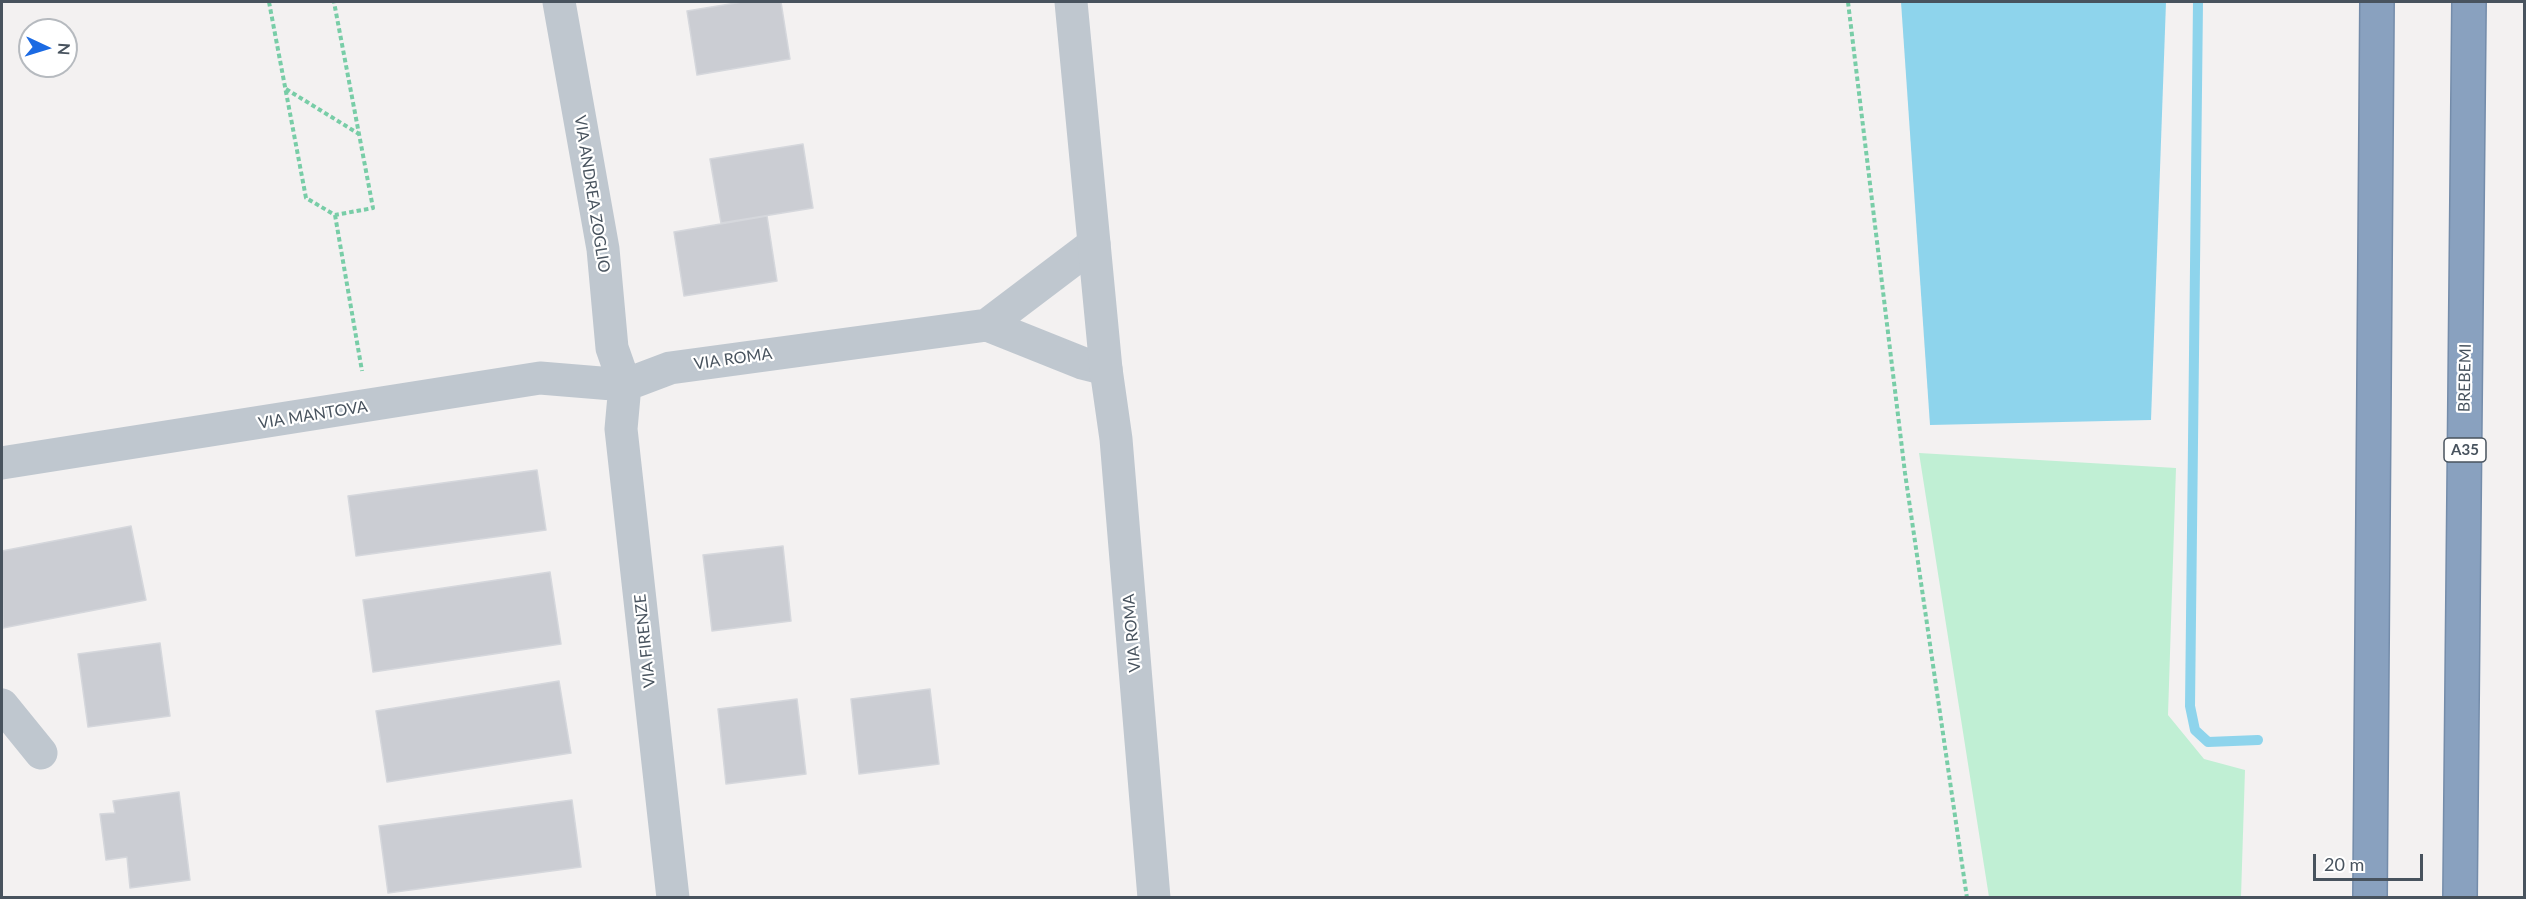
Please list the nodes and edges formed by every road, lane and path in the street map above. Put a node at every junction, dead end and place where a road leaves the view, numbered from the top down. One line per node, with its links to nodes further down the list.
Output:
1 (269, 2): 8 (path)
2 (334, 2): 9 (path)
3 (559, 2): 14 (street, VIA ANDREA ZOGLIO)
4 (1071, 2): 11 (street, VIA ROMA)
5 (1848, 2): 21 (path)
6 (2377, 2): 22 (highway)
7 (2469, 2): 23 (highway, BREBEMI / A35)
8 (285, 89): 9 (path); 10 (path)
9 (360, 134): 10 (path)
10 (334, 215): 15 (path)
11 (1094, 244): 12 (street, VIA ROMA); 13 (street, VIA ROMA)
12 (987, 325): 13 (street, VIA ROMA); 14 (street, VIA ROMA)
13 (1106, 369): 20 (street, VIA ROMA)
14 (625, 385): 15 (street, VIA MANTOVA); 19 (street, VIA FIRENZE)
15 (369, 406): 16 (street, VIA MANTOVA)
16 (2, 463)
17 (2, 705): 18 (street)
18 (42, 753)
19 (673, 897)
20 (1154, 897)
21 (1967, 897)
22 (2370, 897)
23 (2460, 897)

